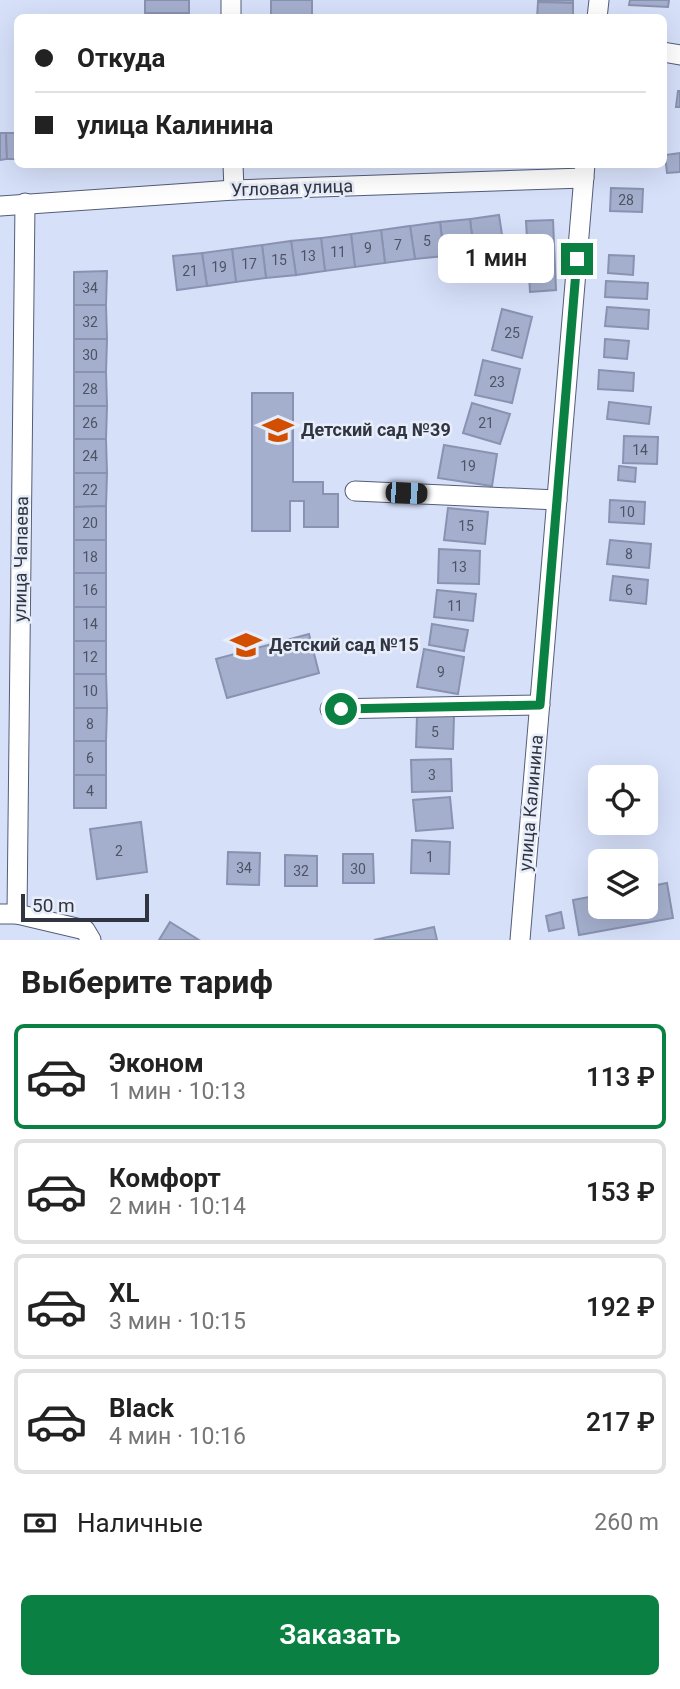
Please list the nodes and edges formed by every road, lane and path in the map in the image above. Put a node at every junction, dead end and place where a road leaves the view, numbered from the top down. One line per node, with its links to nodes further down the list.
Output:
1 (233, 168): 3 (street)
2 (584, 171): 3 (street, Угловая улица); 7 (street, улица Калинина)
3 (234, 190): 4 (street, Угловая улица)
4 (25, 204): 5 (street, Угловая улица); 10 (street, улица Чапаева)
5 (0, 206)
6 (355, 491): 7 (street)
7 (557, 500): 8 (street, улица Калинина)
8 (540, 705): 9 (street); 12 (street, улица Калинина)
9 (330, 709)
10 (8, 914): 11 (street)
11 (91, 940)
12 (520, 940)

